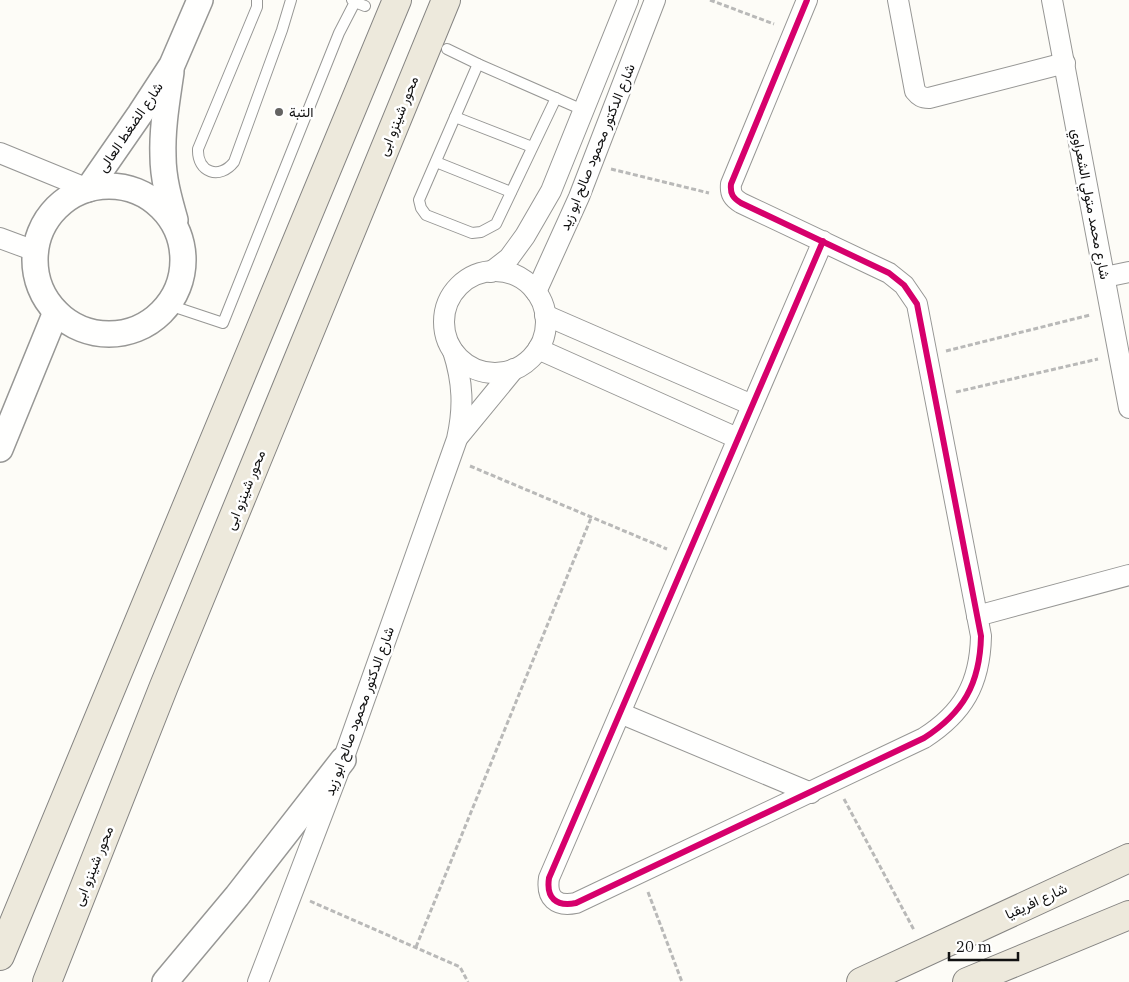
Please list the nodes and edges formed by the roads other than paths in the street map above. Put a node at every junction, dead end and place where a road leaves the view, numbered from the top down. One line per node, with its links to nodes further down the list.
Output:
1 (200, 0): 15 (street, شارع الضغط العالى)
2 (257, 0): 3 (lane)
3 (291, 0)
4 (397, 0): 50 (main road)
5 (446, 0): 51 (main road, محور شينزو ابى)
6 (628, 0): 17 (street, شارع الدكتور محمود صالح ابو زيد)
7 (656, 0): 31 (street, شارع الدكتور محمود صالح ابو زيد)
8 (807, 0): 26 (street)
9 (898, 0): 13 (street)
10 (1052, 0): 13 (street, شارع محمد متولي الشعراوي)
11 (357, 3): 32 (lane)
12 (447, 48): 14 (lane)
13 (1064, 63): 30 (street, شارع محمد متولي الشعراوي)
14 (478, 64): 16 (lane); 18 (lane)
15 (172, 65): 22 (street, شارع الضغط العالى); 24 (street, شارع الضغط العالى)
16 (556, 98): 17 (lane); 19 (lane)
17 (583, 110): 28 (street, شارع الدكتور محمود صالح ابو زيد)
18 (455, 117): 19 (lane); 21 (lane)
19 (532, 147): 23 (lane)
20 (0, 153): 22 (street)
21 (436, 162): 23 (lane); 23 (lane)
22 (88, 189): 24 (street); 27 (street)
23 (511, 192)
24 (177, 229): 32 (street)
25 (0, 238): 27 (street)
26 (823, 241): 38 (street); 44 (street)
27 (35, 252): 33 (street)
28 (491, 272): 31 (street); 36 (street)
29 (1129, 272): 30 (street)
30 (1105, 277): 39 (street, شارع محمد متولي الشعراوي)
31 (536, 292): 34 (street)
32 (169, 305): 33 (street)
33 (56, 312): 42 (street)
34 (545, 315): 35 (street); 38 (street)
35 (538, 348): 37 (street); 40 (street)
36 (453, 351): 37 (street); 41 (street, شارع الدكتور محمود صالح ابو زيد)
37 (514, 369): 41 (street, شارع الدكتور محمود صالح ابو زيد)
38 (752, 405): 40 (street)
39 (1129, 408)
40 (737, 438): 45 (street)
41 (454, 448): 46 (street, شارع الدكتور محمود صالح ابو زيد)
42 (0, 449)
43 (1129, 574): 44 (street)
44 (977, 616): 47 (street)
45 (620, 713): 47 (street); 47 (street)
46 (343, 760): 52 (street); 53 (street, شارع الدكتور محمود صالح ابو زيد)
47 (811, 793)
48 (1129, 858): 54 (main road, شارع افريقيا)
49 (1129, 915): 55 (main road)
50 (0, 956)
51 (47, 982)
52 (165, 982)
53 (258, 982)
54 (862, 982)
55 (967, 982)

